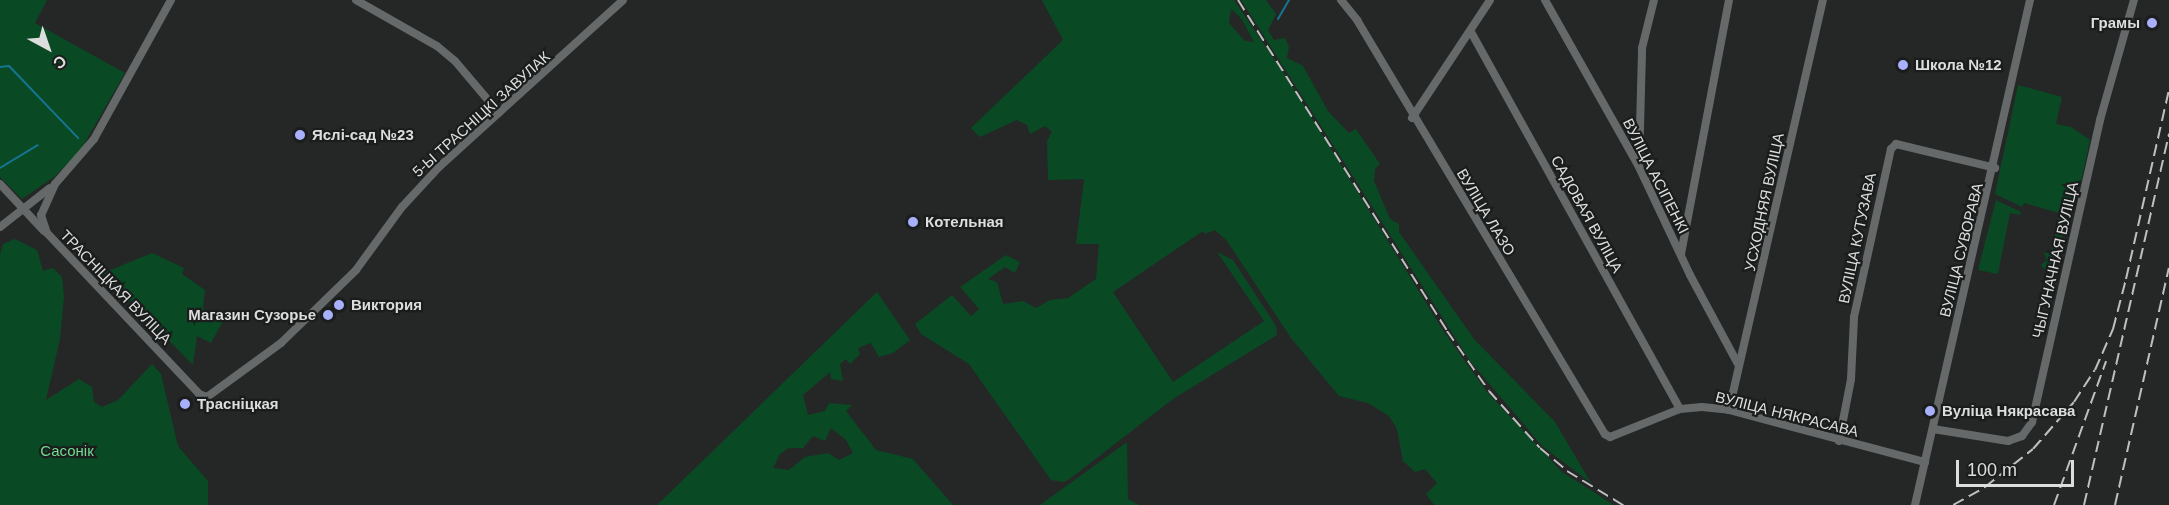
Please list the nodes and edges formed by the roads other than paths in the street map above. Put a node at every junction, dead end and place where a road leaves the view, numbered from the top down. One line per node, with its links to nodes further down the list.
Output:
1 (171, 0): 18 (street, ТРАСНІЦКАЯ ВУЛІЦА)
2 (356, 0): 13 (street)
3 (622, 0): 13 (street, 5-Ы ТРАСНІЦКІ ЗАВУЛАК)
4 (1341, 0): 14 (street, ВУЛІЦА ЛАЗО)
5 (1490, 0): 12 (street)
6 (1545, 0): 15 (street, ВУЛІЦА АСІПЕНКІ)
7 (1654, 0): 15 (street)
8 (1729, 0): 22 (street)
9 (1823, 0): 23 (street, УСХОДНЯЯ ВУЛІЦА)
10 (2030, 0): 16 (street, ВУЛІЦА СУВОРАВА)
11 (2134, 0): 27 (street, ЧЫГУНАЧНАЯ ВУЛІЦА)
12 (1471, 32): 14 (street); 25 (street, САДОВАЯ ВУЛІЦА)
13 (499, 112): 24 (street, 5-Ы ТРАСНІЦКІ ЗАВУЛАК)
14 (1412, 118): 28 (street, ВУЛІЦА ЛАЗО)
15 (1639, 167): 22 (street, ВУЛІЦА АСІПЕНКІ)
16 (1995, 168): 27 (street, ВУЛІЦА СУВОРАВА); 29 (street, ВУЛІЦА КУТУЗАВА)
17 (0, 184): 19 (street)
18 (55, 184): 19 (street); 21 (street, ТРАСНІЦКАЯ ВУЛІЦА)
19 (22, 210): 20 (street); 21 (street)
20 (0, 227)
21 (47, 233): 24 (street, ТРАСНІЦКАЯ ВУЛІЦА)
22 (1681, 255): 23 (street, ВУЛІЦА АСІПЕНКІ)
23 (1739, 366): 26 (street, УСХОДНЯЯ ВУЛІЦА)
24 (207, 398)
25 (1680, 409): 26 (street, ВУЛІЦА НЯКРАСАВА); 28 (street, ВУЛІЦА НЯКРАСАВА)
26 (1729, 410): 29 (street, ВУЛІЦА НЯКРАСАВА)
27 (1933, 429): 30 (street, ВУЛІЦА СУВОРАВА)
28 (1610, 437)
29 (1839, 441): 30 (street, ВУЛІЦА НЯКРАСАВА)
30 (1925, 462): 31 (street, ВУЛІЦА СУВОРАВА)
31 (1915, 505)

